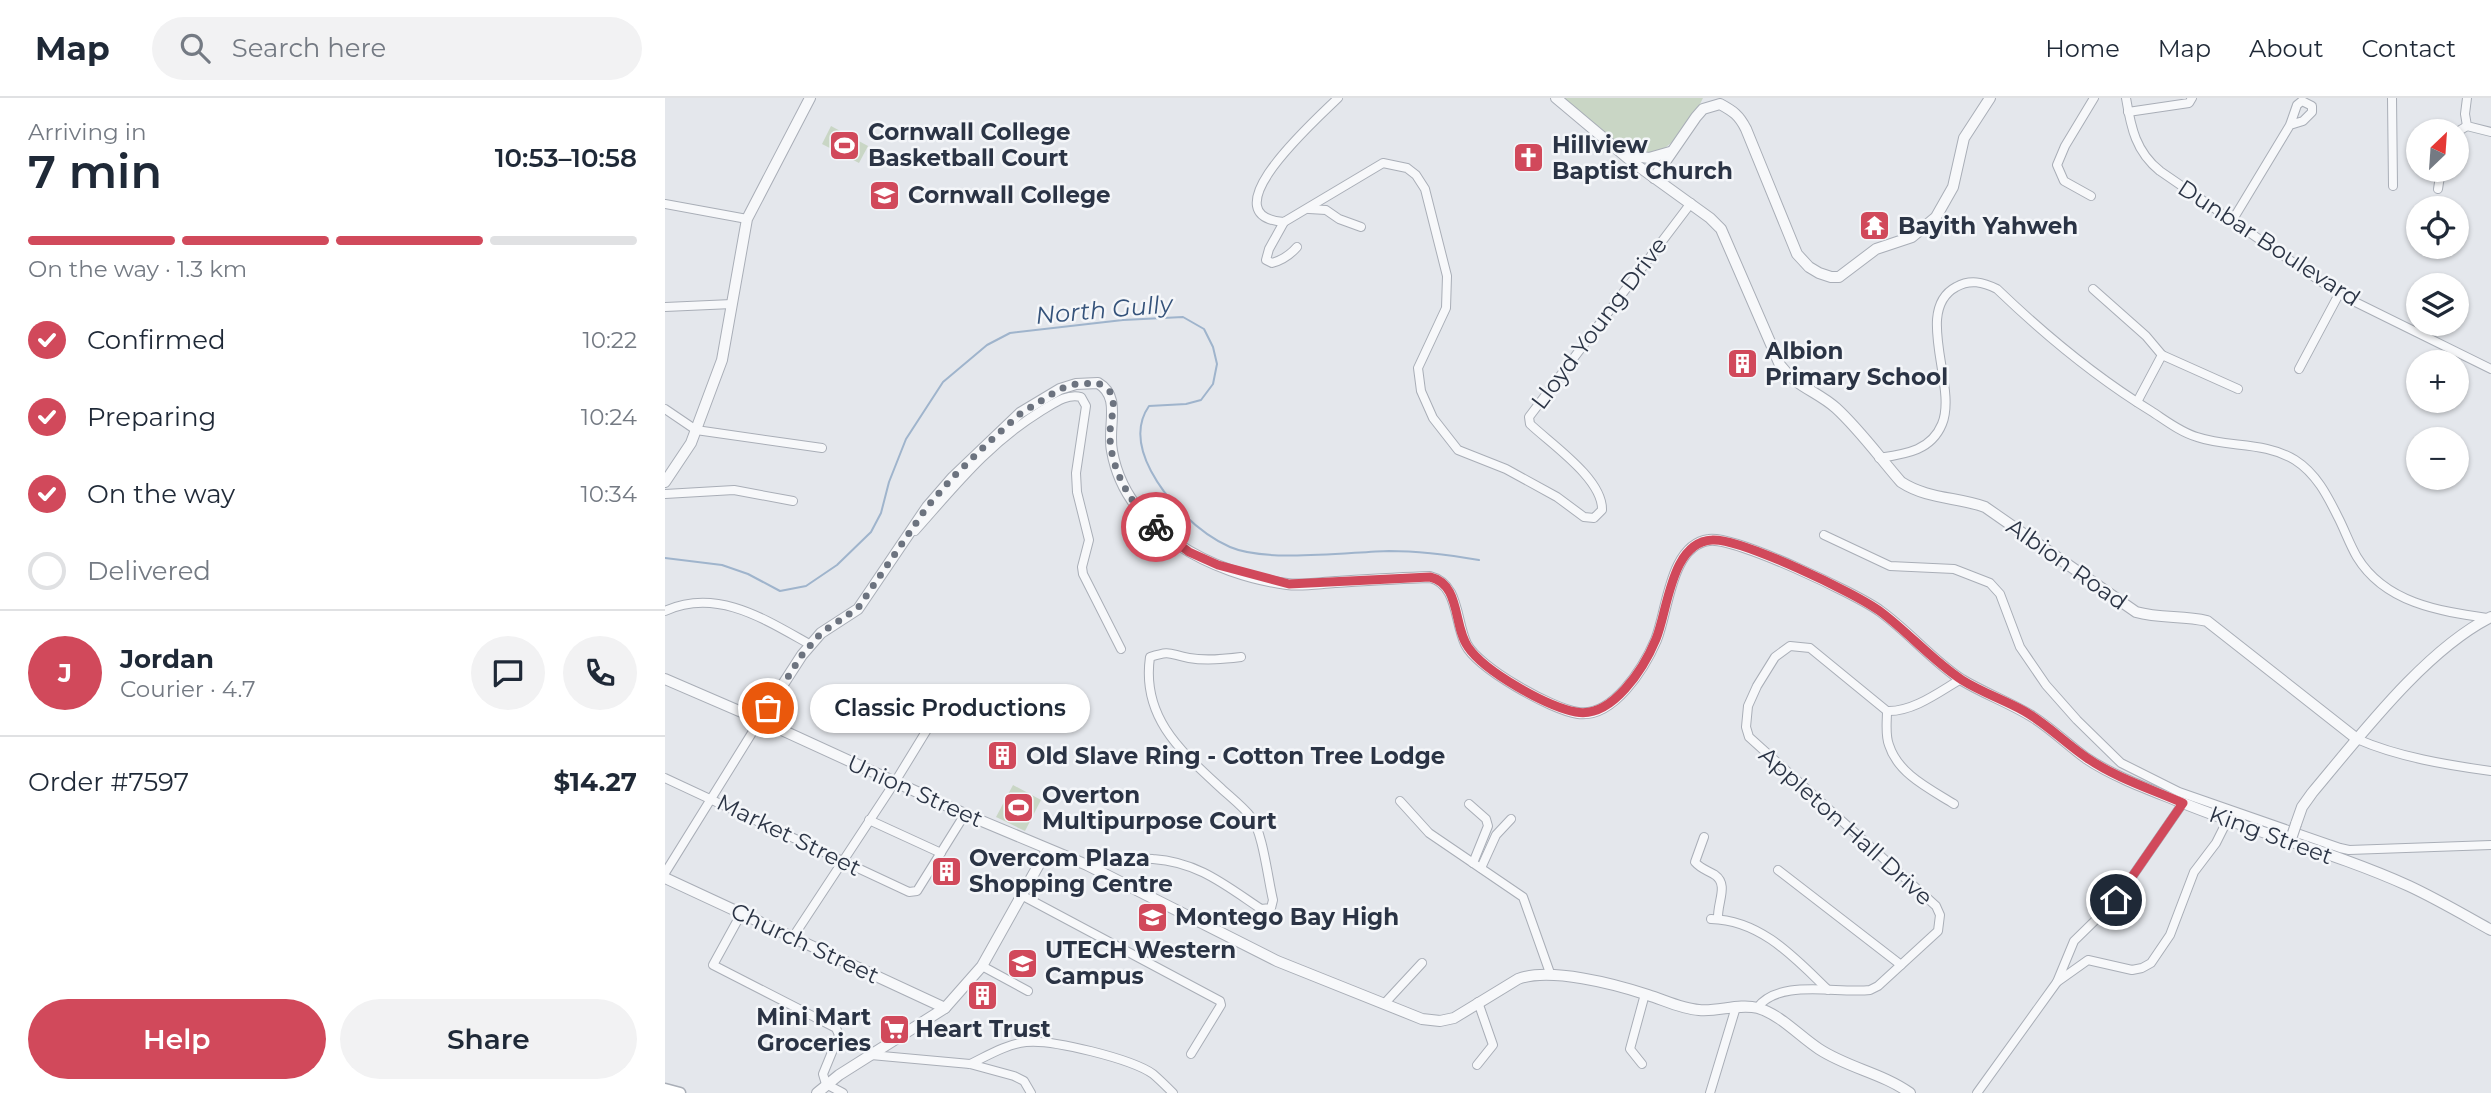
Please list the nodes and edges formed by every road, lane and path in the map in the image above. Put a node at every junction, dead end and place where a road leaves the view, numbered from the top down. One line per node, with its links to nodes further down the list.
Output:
1 (810, 98): 27 (street)
2 (1338, 98): 29 (street)
3 (1556, 98): 18 (street)
4 (1990, 98): 10 (street)
5 (2094, 98): 23 (street)
6 (2126, 98): 12 (street, Dunbar Boulevard)
7 (2192, 98): 11 (street)
8 (2392, 98): 21 (street)
9 (2467, 98): 13 (street)
10 (1722, 101): 17 (street)
11 (2175, 101): 12 (street)
12 (2129, 112): 28 (street, Dunbar Boulevard)
13 (2466, 119)
14 (2290, 125): 28 (street)
15 (2469, 126): 16 (street)
16 (2491, 132)
17 (1671, 152): 18 (street); 19 (street)
18 (1622, 153): 19 (street)
19 (1650, 175): 24 (street)
20 (2439, 182): 22 (street)
21 (2393, 186)
22 (2438, 188)
23 (2091, 196)
24 (1691, 203): 26 (street, Lloyd Young Drive); 44 (street, Albion Road)
25 (665, 204): 27 (street)
26 (1306, 208): 29 (street, Lloyd Young Drive); 30 (street)
27 (747, 219): 34 (street)
28 (2232, 221): 33 (street, Dunbar Boulevard)
29 (1284, 222): 31 (street)
30 (1361, 228)
31 (1297, 247)
32 (2093, 289): 36 (street)
33 (2339, 294): 37 (street); 38 (street, Dunbar Boulevard)
34 (732, 304): 35 (street); 42 (street)
35 (665, 307)
36 (2162, 355): 39 (street); 40 (street)
37 (2299, 369)
38 (2491, 369)
39 (2238, 389)
40 (2137, 402): 44 (street); 51 (street)
41 (665, 409): 42 (street)
42 (696, 429): 43 (street); 45 (street)
43 (822, 448)
44 (1879, 458): 60 (street, Albion Road)
45 (665, 482)
46 (665, 494): 47 (street)
47 (793, 501)
48 (1824, 535): 75 (street)
49 (904, 544): 52 (street, King Street); 53 (street); 56 (street, King Street)
50 (665, 611): 52 (street)
51 (2489, 618): 60 (street)
52 (811, 645): 59 (street, King Street)
53 (1121, 649)
54 (1241, 657): 80 (street)
55 (665, 679): 59 (street, Union Street)
56 (1961, 680): 58 (street); 66 (street, King Street)
57 (993, 706): 63 (street)
58 (1887, 711): 68 (street); 89 (street, Appleton Hall Drive)
59 (760, 720): 63 (street, Union Street); 64 (street, King Street)
60 (2357, 739): 61 (street); 74 (street, bridge)
61 (2491, 771)
62 (665, 778): 64 (street, Market Street)
63 (895, 782): 69 (street, Union Street); 72 (street)
64 (711, 798): 78 (street, Market Street); 83 (street, King Street)
65 (1401, 801): 79 (street)
66 (2183, 803): 71 (street, King Street); 92 (street)
67 (1469, 804): 79 (street)
68 (1954, 804)
69 (965, 814): 76 (street, Union Street); 77 (street)
70 (1511, 819): 81 (street)
71 (2228, 819): 74 (street, King Street); 92 (street)
72 (869, 820): 77 (street); 78 (street)
73 (1704, 836): 93 (street)
74 (2293, 840): 86 (street, King Street)
75 (2491, 845)
76 (1047, 850): 80 (street, Union Street); 84 (street)
77 (941, 853): 78 (street, Market Street)
78 (843, 861): 87 (street)
79 (1473, 863): 81 (street)
80 (1087, 865): 97 (street, Union Street)
81 (1481, 868): 91 (street)
82 (1778, 870): 89 (street)
83 (665, 876): 85 (street, Church Street)
84 (1023, 896): 90 (street); 101 (street)
85 (741, 914): 87 (street, Church Street); 106 (street)
86 (2491, 930)
87 (793, 937): 99 (street, Church Street)
88 (1422, 963): 97 (street)
89 (1901, 965): 93 (street, Appleton Hall Drive)
90 (982, 966): 94 (street); 99 (street)
91 (1551, 973): 95 (street); 96 (street, Union Street)
92 (2057, 982): 115 (street)
93 (1828, 990): 100 (street, Appleton Hall Drive)
94 (1028, 991)
95 (1645, 994): 98 (street); 104 (street)
96 (1478, 1002): 97 (street, Union Street); 105 (street)
97 (1384, 1004)
98 (1736, 1007): 100 (street); 113 (street)
99 (945, 1008): 102 (street)
100 (1757, 1008): 114 (street)
101 (1191, 1054)
102 (871, 1055): 103 (street); 106 (street)
103 (970, 1064): 111 (street); 112 (street)
104 (1642, 1064)
105 (1477, 1065)
106 (826, 1084): 109 (street); 110 (street)
107 (665, 1089): 108 (main road)
108 (680, 1093)
109 (817, 1093)
110 (843, 1093)
111 (1031, 1093)
112 (1173, 1093)
113 (1710, 1093)
114 (1910, 1093)
115 (1976, 1093)

